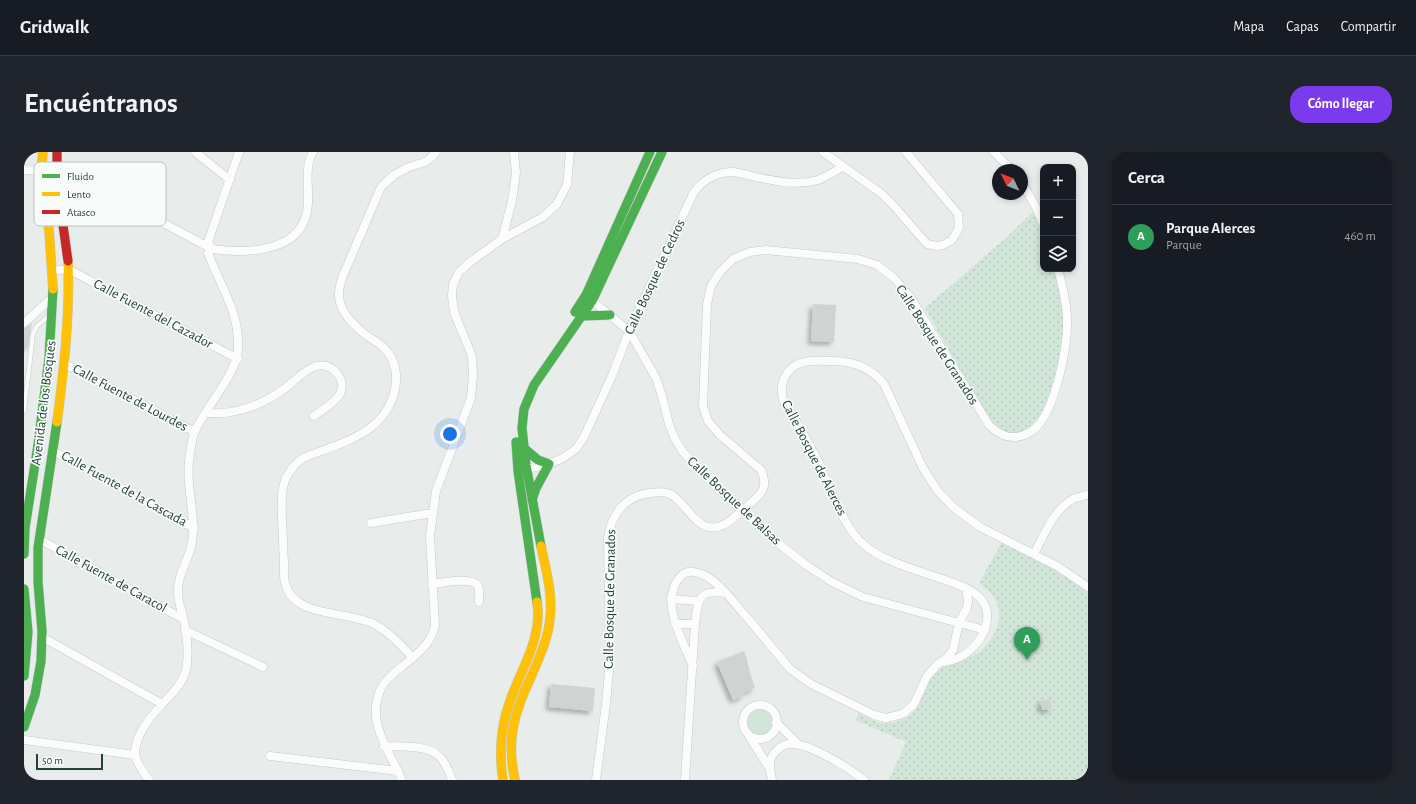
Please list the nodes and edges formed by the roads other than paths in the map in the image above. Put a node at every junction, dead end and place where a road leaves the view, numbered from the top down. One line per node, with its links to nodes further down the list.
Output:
1 (42, 152): 14 (street, Avenida de los Bosques)
2 (57, 152): 15 (street, Avenida de los Bosques)
3 (195, 152): 20 (street)
4 (239, 152): 20 (street)
5 (313, 152): 27 (street)
6 (436, 152): 74 (street)
7 (514, 152): 26 (street)
8 (570, 152): 26 (street)
9 (650, 152): 32 (street)
10 (662, 152): 32 (street)
11 (822, 152): 17 (street)
12 (906, 152): 17 (street)
13 (994, 152): 16 (street)
14 (41, 162)
15 (55, 162)
16 (1006, 164)
17 (843, 167): 37 (street, Calle Bosque de Cedros)
18 (24, 170): 19 (street)
19 (34, 171)
20 (230, 180): 27 (street)
21 (1028, 193): 22 (street)
22 (1040, 216)
23 (166, 224): 27 (street)
24 (48, 226): 29 (street, Avenida de los Bosques)
25 (63, 226): 28 (street, Avenida de los Bosques)
26 (502, 239): 52 (street)
27 (212, 249): 38 (street)
28 (68, 269): 29 (street); 38 (street, Calle Fuente del Cazador); 39 (street, Avenida de los Bosques)
29 (52, 270): 31 (street, Avenida de los Bosques)
30 (1059, 272): 51 (street, Calle Bosque de Granados)
31 (53, 297): 33 (street, Avenida de los Bosques); 36 (street)
32 (589, 298): 34 (street, Calle Bosque de Balsas); 35 (street); 47 (street)
33 (52, 313): 40 (lane); 49 (street, Avenida de los Bosques)
34 (610, 315): 35 (street); 37 (street, Calle Bosque de Balsas)
35 (582, 316): 44 (street)
36 (24, 323)
37 (629, 331): 46 (street, Calle Bosque de Cedros); 51 (street, Calle Bosque de Balsas)
38 (238, 360): 41 (street)
39 (65, 364): 43 (street, Calle Fuente de Lourdes); 45 (street, Avenida de los Bosques)
40 (24, 411)
41 (206, 413): 42 (street); 43 (street)
42 (314, 416)
43 (194, 432): 55 (street)
44 (524, 449): 46 (street); 47 (street)
45 (53, 451): 55 (street, Calle Fuente de la Cascada); 56 (street, Avenida de los Bosques)
46 (549, 464): 47 (street, Calle Bosque de Cedros); 50 (street)
47 (522, 470): 50 (street); 95 (street)
48 (1088, 496): 58 (street)
49 (27, 497): 54 (street, Avenida de los Bosques)
50 (532, 501): 96 (street)
51 (742, 510): 68 (street, Calle Bosque de Balsas); 97 (street, Calle Bosque de Granados)
52 (432, 513): 53 (street); 59 (street)
53 (370, 523)
54 (24, 528): 57 (street, Avenida de los Bosques)
55 (194, 528): 67 (street)
56 (39, 540): 67 (street, Calle Fuente de Caracol); 73 (street, Avenida de los Bosques)
57 (24, 554)
58 (1034, 554): 60 (street, Calle Bosque de Alerces); 62 (street, Calle Bosque de Alerces)
59 (432, 584): 66 (street); 74 (street)
60 (1088, 588)
61 (24, 589): 78 (street)
62 (966, 589): 68 (street); 72 (street, Calle Bosque de Alerces)
63 (726, 593): 64 (street); 65 (street); 75 (street)
64 (671, 599): 65 (street); 69 (street)
65 (698, 601): 70 (street)
66 (479, 602)
67 (183, 619): 71 (street)
68 (959, 623): 72 (street, Calle Bosque de Balsas); 75 (street)
69 (675, 624): 70 (street); 76 (street)
70 (695, 624): 76 (street)
71 (185, 630): 77 (street); 79 (street)
72 (985, 630): 75 (street, Calle Bosque de Alerces)
73 (42, 637): 79 (street); 81 (street, Avenida de los Bosques)
74 (413, 658): 86 (street)
75 (939, 663)
76 (693, 666): 98 (street)
77 (264, 667)
78 (24, 676)
79 (162, 704): 88 (street)
80 (776, 722): 82 (street); 83 (street); 85 (street)
81 (24, 727)
82 (770, 735): 83 (street); 87 (street)
83 (749, 736): 90 (street)
84 (24, 740): 88 (street)
85 (799, 744): 87 (street); 100 (street)
86 (384, 746): 91 (street); 94 (street)
87 (779, 748): 90 (street)
88 (135, 755): 92 (street)
89 (270, 756): 91 (street)
90 (770, 770): 99 (street)
91 (398, 771): 93 (street)
92 (149, 780)
93 (402, 780)
94 (452, 780)
95 (503, 780)
96 (515, 780)
97 (596, 780)
98 (685, 780)
99 (772, 780)
100 (864, 780)

